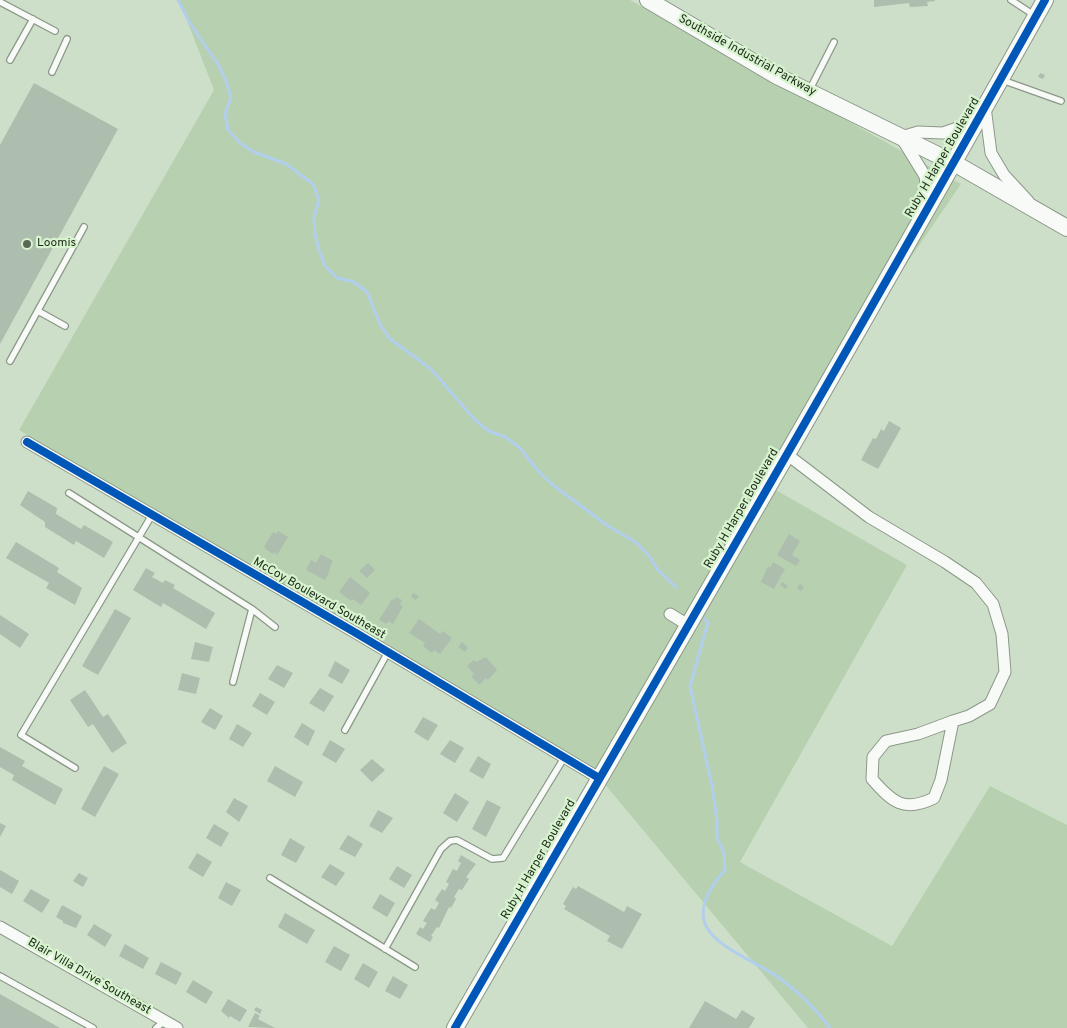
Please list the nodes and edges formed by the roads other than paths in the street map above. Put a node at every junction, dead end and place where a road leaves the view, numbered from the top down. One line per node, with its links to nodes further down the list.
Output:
1 (648, 0): 14 (street, Southside Industrial Parkway)
2 (1011, 0): 6 (lane)
3 (1045, 0): 6 (street, Ruby H Harper Boulevard)
4 (2, 3): 5 (lane); 7 (lane)
5 (0, 12)
6 (1036, 16): 13 (street, Ruby H Harper Boulevard)
7 (33, 20): 8 (lane); 11 (lane)
8 (55, 31)
9 (67, 39): 12 (lane)
10 (834, 42): 14 (lane)
11 (10, 60)
12 (52, 72)
13 (1000, 80): 15 (lane); 16 (street, Ruby H Harper Boulevard)
14 (809, 91): 17 (street, Southside Industrial Parkway)
15 (1061, 101)
16 (985, 107): 17 (street, Ruby H Harper Boulevard); 18 (street, Ruby H Harper Boulevard); 19 (street, Southside Industrial Parkway)
17 (901, 136): 18 (street, Southside Industrial Parkway); 20 (street)
18 (954, 163): 19 (street, Southside Industrial Parkway); 20 (street, Ruby H Harper Boulevard)
19 (1034, 208): 22 (street, Southside Industrial Parkway)
20 (925, 214): 27 (street, Ruby H Harper Boulevard)
21 (84, 227): 23 (lane)
22 (1067, 228)
23 (38, 311): 24 (lane); 25 (lane)
24 (65, 326)
25 (10, 361)
26 (27, 442): 29 (street, McCoy Boulevard Southeast)
27 (785, 457): 33 (street, Ruby H Harper Boulevard); 37 (street)
28 (69, 493): 30 (lane)
29 (152, 515): 30 (lane); 35 (street, McCoy Boulevard Southeast)
30 (139, 537): 31 (lane); 40 (lane)
31 (252, 609): 34 (lane); 36 (lane)
32 (670, 614): 33 (street)
33 (688, 625): 41 (street, Ruby H Harper Boulevard)
34 (276, 627)
35 (388, 652): 38 (lane); 39 (street, McCoy Boulevard Southeast)
36 (233, 682)
37 (953, 721): 37 (street)
38 (345, 730)
39 (564, 758): 41 (street, McCoy Boulevard Southeast); 44 (lane)
40 (75, 768)
41 (599, 778): 50 (street, Ruby H Harper Boulevard)
42 (270, 878): 44 (lane)
43 (0, 927): 47 (street, Blair Villa Drive Southeast)
44 (385, 949): 45 (lane)
45 (415, 967)
46 (0, 976): 48 (lane)
47 (160, 1024): 49 (street, Blair Villa Drive Southeast)
48 (93, 1028)
49 (177, 1028)
50 (455, 1028)

